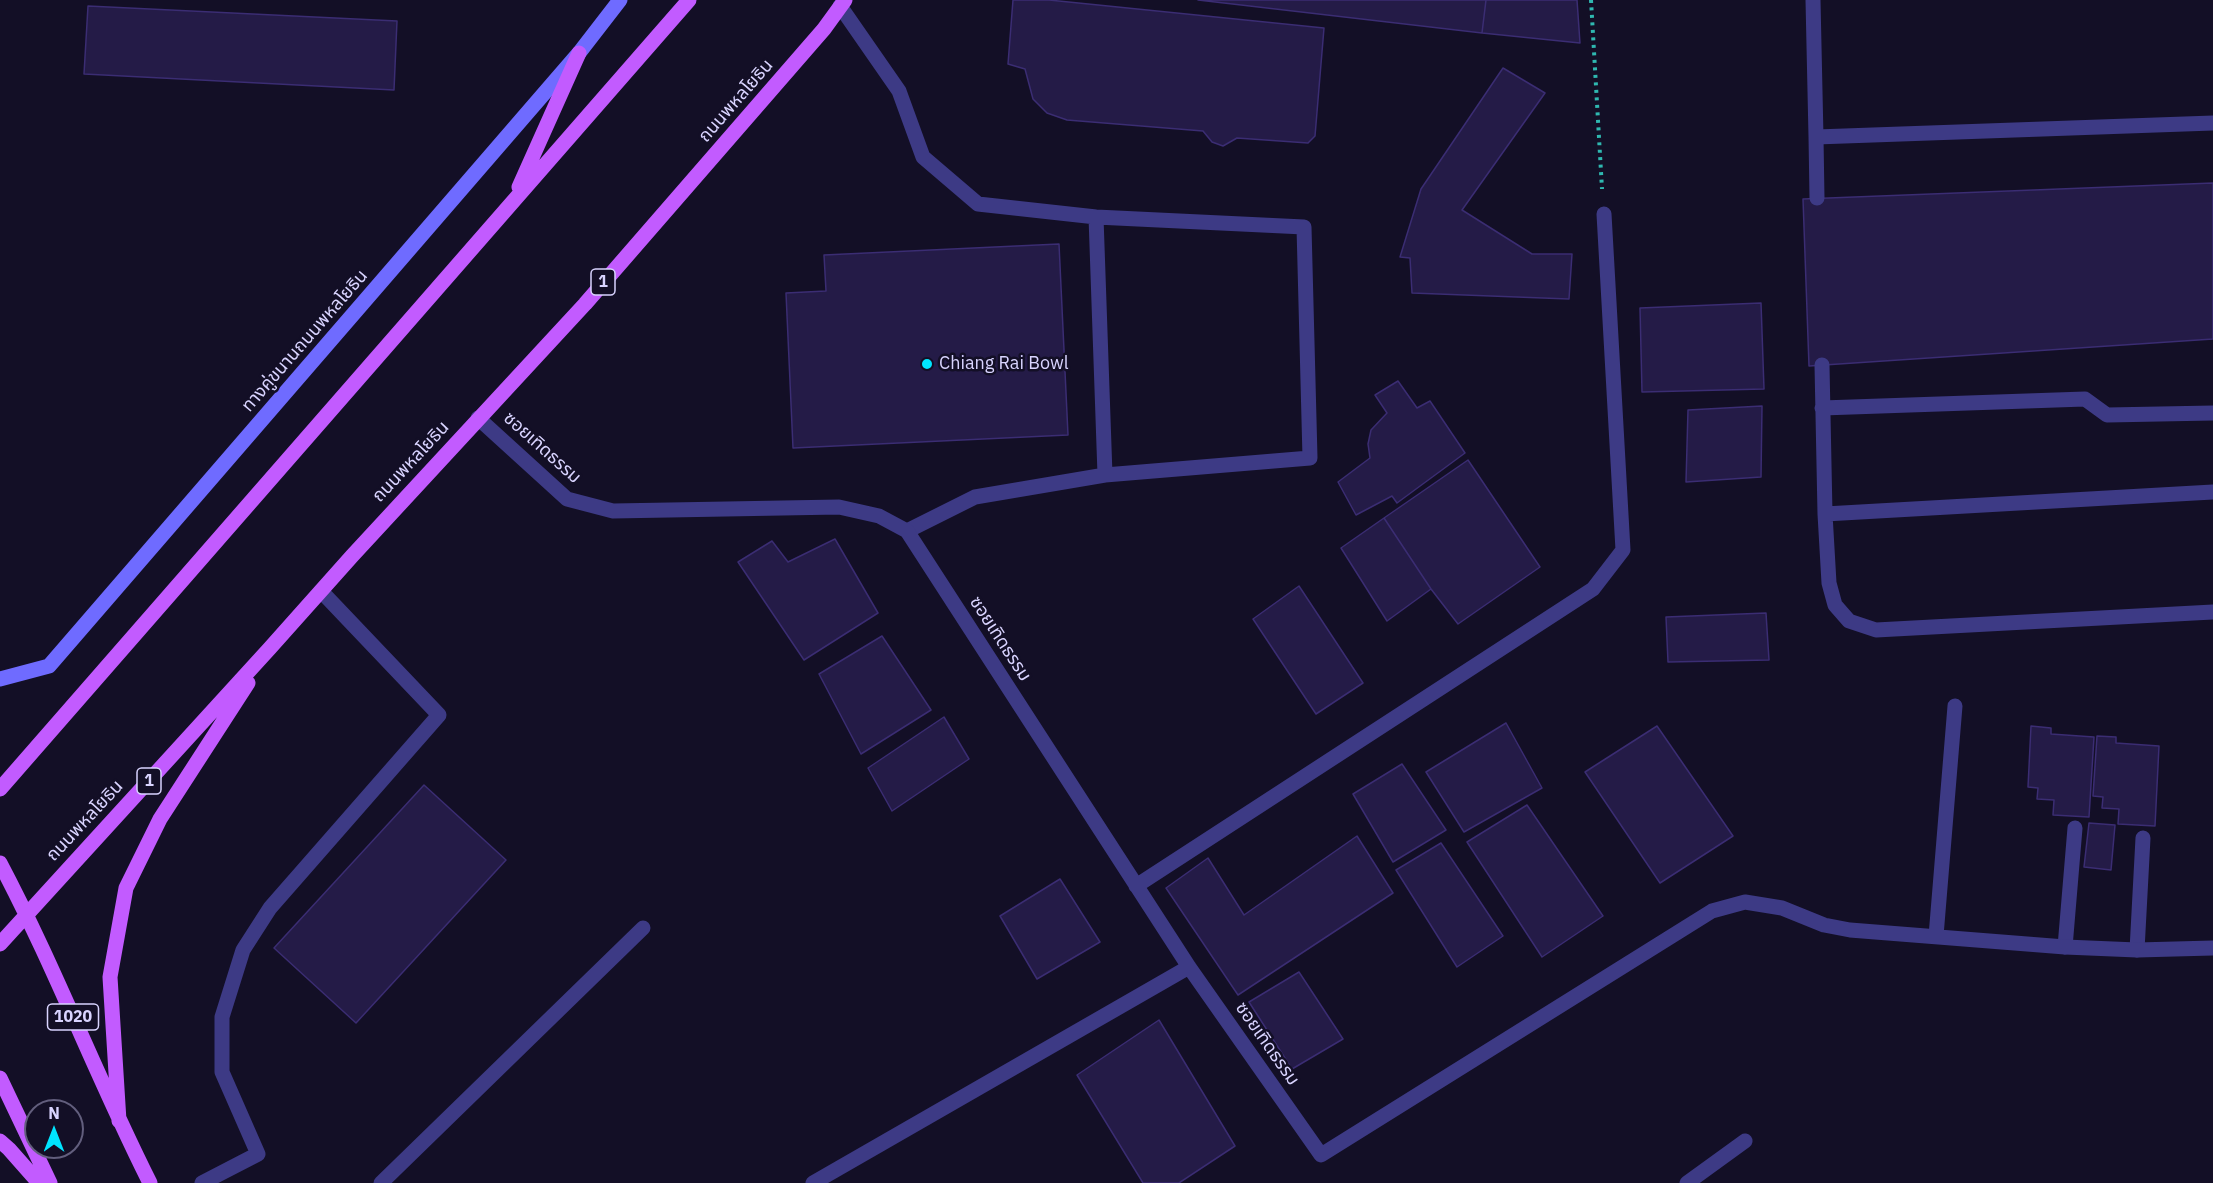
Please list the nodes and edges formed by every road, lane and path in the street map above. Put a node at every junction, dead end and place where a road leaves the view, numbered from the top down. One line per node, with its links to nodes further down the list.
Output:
1 (620, 0): 6 (main road, ทางคู่ขนานถนนพหลโยธิน)
2 (689, 0): 10 (main road)
3 (1591, 0): 11 (path)
4 (1813, 0): 8 (street)
5 (843, 3): 12 (street); 16 (main road, ถนนพหลโยธิน / 1)
6 (579, 53): 10 (main road); 24 (main road, ทางคู่ขนานถนนพหลโยธิน)
7 (2213, 123): 8 (street)
8 (1816, 137): 9 (street)
9 (1818, 198)
10 (511, 203): 26 (main road)
11 (1604, 214): 30 (street)
12 (1096, 218): 17 (street); 17 (street)
13 (1822, 365): 14 (street)
14 (1822, 408): 15 (street); 19 (street)
15 (2213, 413)
16 (478, 418): 20 (street, ซอยเทิดธรรม); 21 (main road, ถนนพหลโยธิน / 1)
17 (1105, 475): 20 (street)
18 (2213, 492): 19 (street)
19 (1825, 514): 22 (street)
20 (907, 531): 30 (street, ซอยเทิดธรรม)
21 (321, 591): 23 (main road, ถนนพหลโยธิน / 1); 46 (street)
22 (2213, 612)
23 (270, 648): 31 (main road, ถนนพหลโยธิน / 1); 40 (main road)
24 (0, 679)
25 (1955, 706): 33 (street)
26 (0, 789)
27 (2075, 828): 35 (street)
28 (2143, 838): 37 (street)
29 (0, 863): 31 (main road, 1020)
30 (1136, 886): 38 (street, ซอยเทิดธรรม)
31 (27, 914): 34 (main road, ถนนพหลโยธิน / 1); 40 (main road, 1020)
32 (643, 928): 47 (street)
33 (1936, 936): 35 (street); 38 (street, ซอยเทิดธรรม)
34 (0, 944)
35 (2065, 947): 37 (street)
36 (2213, 948): 37 (street)
37 (2137, 950)
38 (1189, 967): 48 (street)
39 (0, 1078): 44 (main road)
40 (119, 1122): 45 (main road, 1020)
41 (0, 1141): 43 (main road)
42 (1745, 1141): 49 (street)
43 (39, 1183)
44 (50, 1183)
45 (150, 1183)
46 (202, 1183)
47 (381, 1183)
48 (813, 1183)
49 (1687, 1183)

